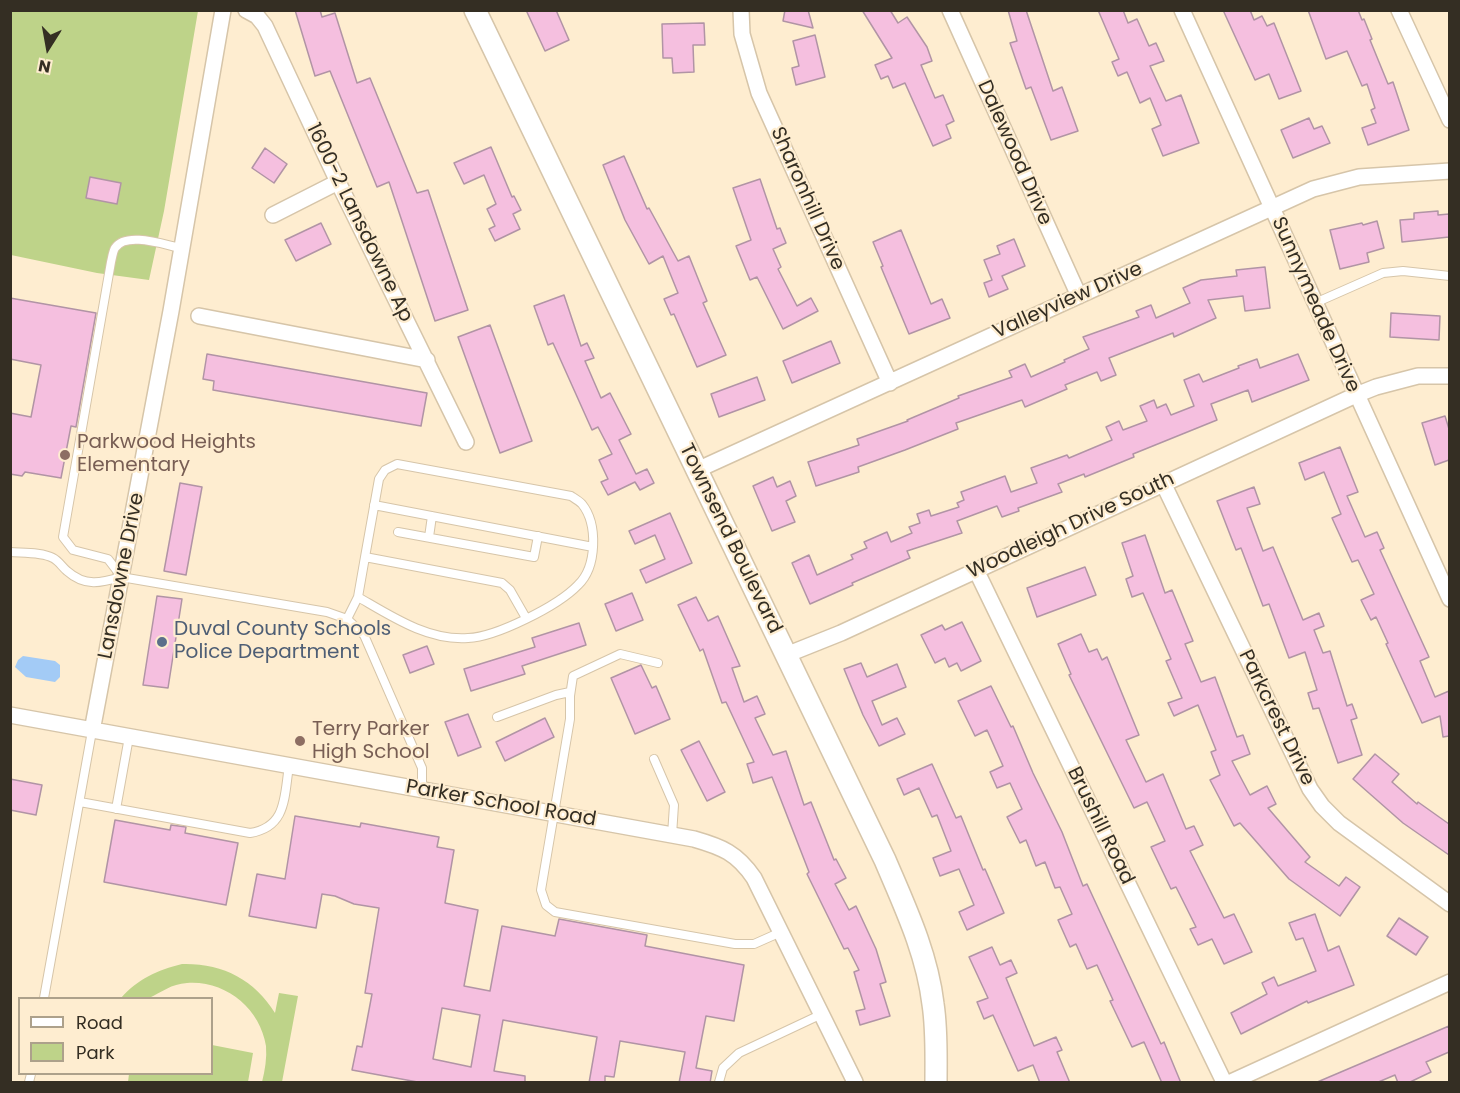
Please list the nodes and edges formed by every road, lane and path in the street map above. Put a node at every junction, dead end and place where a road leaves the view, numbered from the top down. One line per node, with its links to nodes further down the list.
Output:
1 (223, 10): 13 (street, Lansdowne Drive)
2 (246, 10): 10 (street, 1600-2 Lansdowne Ap)
3 (475, 10): 23 (street, Townsend Boulevard)
4 (741, 10): 20 (street, Sharonhill Drive)
5 (950, 10): 15 (street, Dalewood Drive)
6 (1182, 10): 11 (street, Sunnymeade Drive)
7 (1399, 10): 8 (street)
8 (1449, 120)
9 (1449, 171): 11 (street, Valleyview Drive)
10 (338, 182): 12 (street); 18 (street, 1600-2 Lansdowne Ap)
11 (1272, 209): 15 (street, Valleyview Drive); 16 (street, Sunnymeade Drive)
12 (273, 215)
13 (181, 248): 34 (street, Lansdowne Drive); 34 (lane)
14 (1449, 276): 16 (lane)
15 (1079, 296): 20 (street, Valleyview Drive)
16 (1315, 303): 21 (street, Sunnymeade Drive)
17 (199, 316): 18 (street)
18 (427, 360): 22 (street, 1600-2 Lansdowne Ap)
19 (1449, 376): 21 (street, Woodleigh Drive South)
20 (890, 383): 23 (street, Valleyview Drive)
21 (1356, 395): 24 (street, Woodleigh Drive South); 36 (street, Sunnymeade Drive)
22 (466, 442)
23 (697, 470): 39 (street, Townsend Boulevard)
24 (1162, 483): 33 (street, Woodleigh Drive South); 53 (street, Parkcrest Drive)
25 (374, 505): 26 (lane); 30 (lane); 32 (lane)
26 (432, 516): 28 (lane); 29 (lane)
27 (398, 532): 29 (lane)
28 (538, 536): 29 (lane); 30 (lane)
29 (429, 537)
30 (593, 547): 37 (lane)
31 (10, 552): 34 (lane)
32 (365, 556): 35 (lane); 37 (lane)
33 (976, 570): 39 (street, Woodleigh Drive South); 61 (street, Brushill Road)
34 (122, 577): 38 (lane); 44 (street, Lansdowne Drive)
35 (358, 597): 37 (lane); 38 (lane)
36 (1449, 599)
37 (526, 618)
38 (347, 619): 48 (lane)
39 (786, 655): 60 (street, Townsend Boulevard)
40 (658, 663): 41 (lane)
41 (570, 692): 43 (lane); 51 (lane)
42 (10, 715): 44 (street, Parker School Road)
43 (498, 717)
44 (92, 731): 45 (street, Parker School Road); 49 (lane, Lansdowne Drive)
45 (129, 737): 47 (street, Parker School Road); 50 (lane)
46 (654, 759): 52 (lane)
47 (289, 766): 48 (street, Parker School Road); 50 (lane)
48 (422, 790): 51 (street, Parker School Road)
49 (80, 802): 50 (lane); 56 (lane, Lansdowne Drive)
50 (116, 809)
51 (555, 814): 52 (street, Parker School Road); 54 (lane)
52 (672, 835): 54 (street, Parker School Road)
53 (1449, 903)
54 (781, 932): 57 (street, Parker School Road)
55 (1449, 982): 62 (street)
56 (44, 997)
57 (822, 1014): 58 (lane); 59 (street, Parker School Road)
58 (718, 1083)
59 (855, 1083)
60 (936, 1083)
61 (1224, 1083)
62 (1232, 1083)

